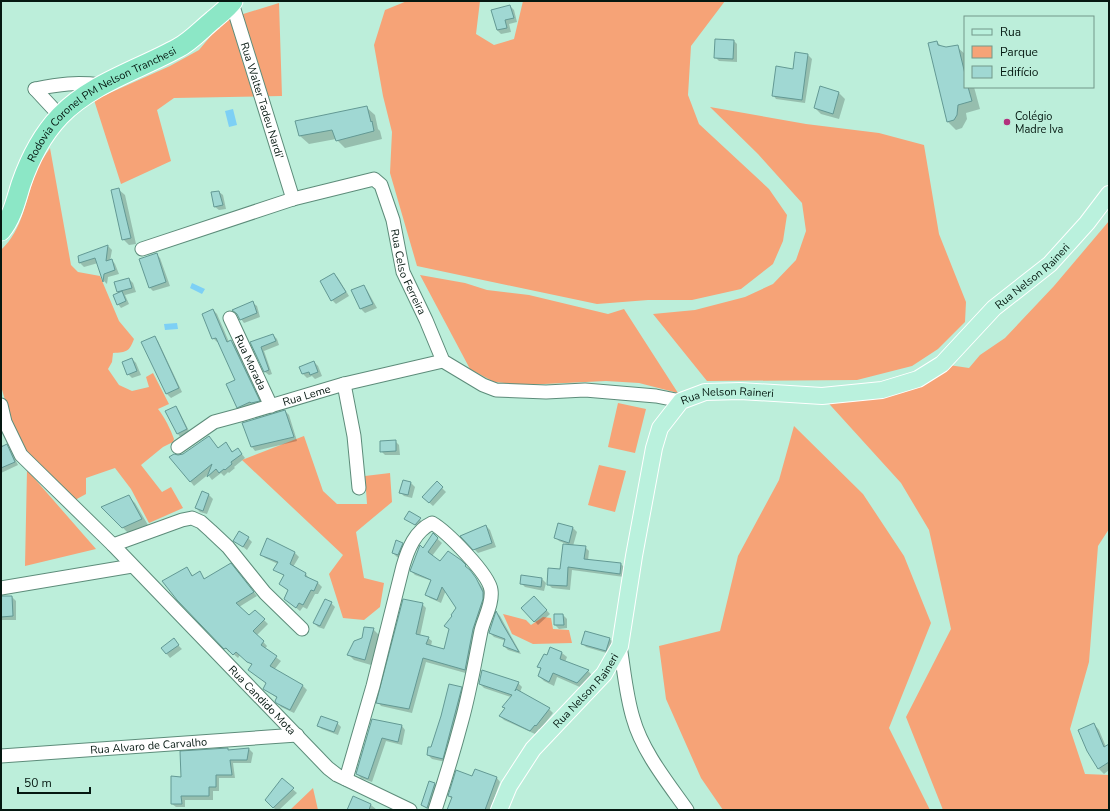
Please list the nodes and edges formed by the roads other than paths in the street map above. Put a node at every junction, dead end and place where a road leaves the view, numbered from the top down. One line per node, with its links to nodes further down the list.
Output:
1 (232, 2): 2 (highway, Rodovia Coronel PM Nelson Tranchesi); 5 (street, Rua Walter Tadeu Nardi')
2 (101, 86): 3 (highway, Rodovia Coronel PM Nelson Tranchesi); 3 (street)
3 (60, 116): 6 (highway, Rodovia Coronel PM Nelson Tranchesi)
4 (1109, 194): 11 (main road, Rua Nelson Raineri)
5 (293, 199): 7 (street, Rua Celso Ferreira); 9 (street, Rua Celso Ferreira)
6 (1, 231)
7 (142, 249)
8 (230, 318): 13 (street, Rua Morada)
9 (443, 361): 10 (street, Rua Leme); 11 (street)
10 (344, 384): 13 (street, Rua Leme); 15 (street)
11 (681, 402): 20 (main road, Rua Nelson Raineri)
12 (1, 405): 16 (street, Rua Candido Mota)
13 (271, 406): 14 (street, Rua Leme)
14 (178, 447)
15 (359, 488)
16 (113, 545): 17 (street, Rua Candido Mota); 19 (street)
17 (132, 566): 18 (street); 21 (street, Rua Candido Mota)
18 (1, 588)
19 (302, 629)
20 (620, 646): 26 (main road, Rua Nelson Raineri); 27 (street)
21 (297, 735): 22 (street, Rua Alvaro de Carvalho); 23 (street, Rua Candido Mota)
22 (1, 756)
23 (346, 779): 24 (street, Rua Candido Mota); 25 (street)
24 (410, 810)
25 (435, 810)
26 (499, 810)
27 (687, 810)

